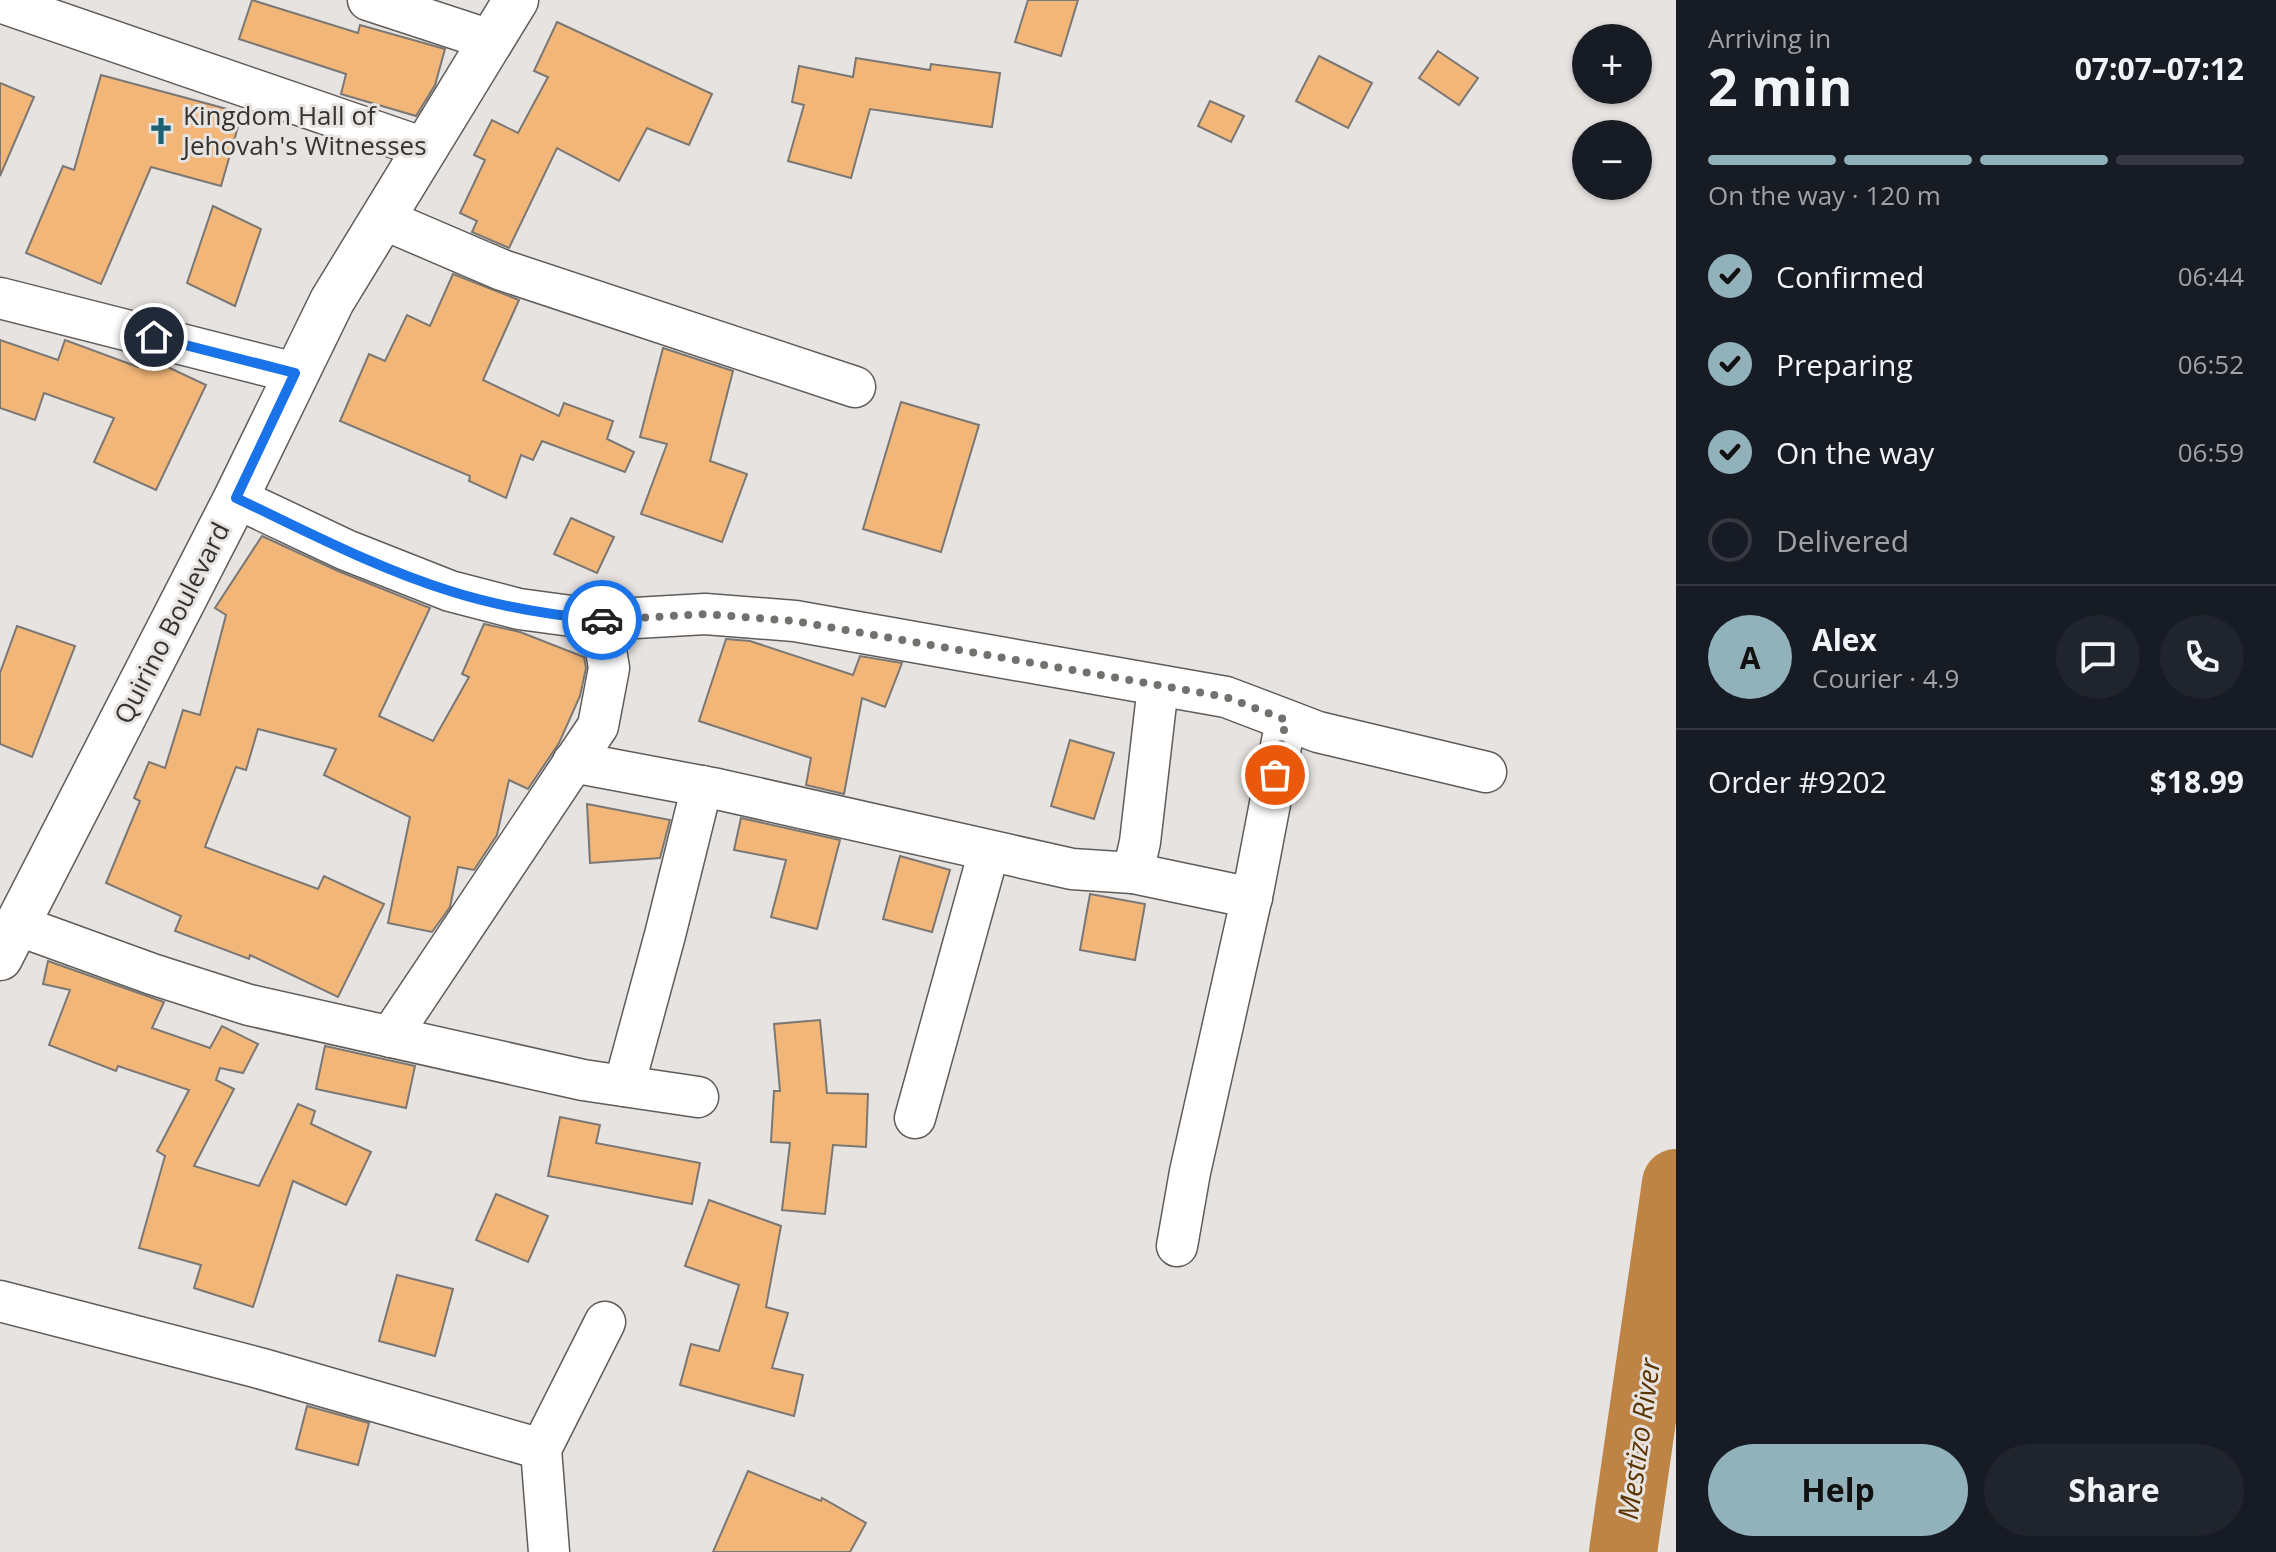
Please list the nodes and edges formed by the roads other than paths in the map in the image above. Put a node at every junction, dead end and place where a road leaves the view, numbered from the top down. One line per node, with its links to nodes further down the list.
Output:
1 (368, 0): 4 (street)
2 (516, 0): 4 (main road, Quirino Boulevard)
3 (0, 2): 5 (street)
4 (493, 41): 5 (main road, Quirino Boulevard)
5 (427, 149): 6 (main road, Quirino Boulevard)
6 (383, 219): 8 (main road, Quirino Boulevard); 9 (street)
7 (0, 298): 8 (street)
8 (295, 373): 10 (main road, Quirino Boulevard)
9 (855, 387)
10 (236, 498): 11 (street); 20 (main road, Quirino Boulevard)
11 (601, 620): 12 (street); 14 (street)
12 (1158, 686): 13 (street); 18 (street)
13 (1286, 720): 15 (street); 19 (street)
14 (573, 762): 16 (street); 21 (street)
15 (1486, 772)
16 (702, 786): 17 (street); 22 (street)
17 (989, 851): 18 (street); 24 (street)
18 (1133, 873): 19 (street)
19 (1252, 898): 25 (street)
20 (6, 942): 21 (street)
21 (390, 1037): 22 (street)
22 (624, 1086): 23 (street)
23 (698, 1097)
24 (915, 1118)
25 (1177, 1246)
26 (0, 1301): 28 (street)
27 (605, 1322): 28 (street)
28 (541, 1449): 29 (street)
29 (549, 1552)

